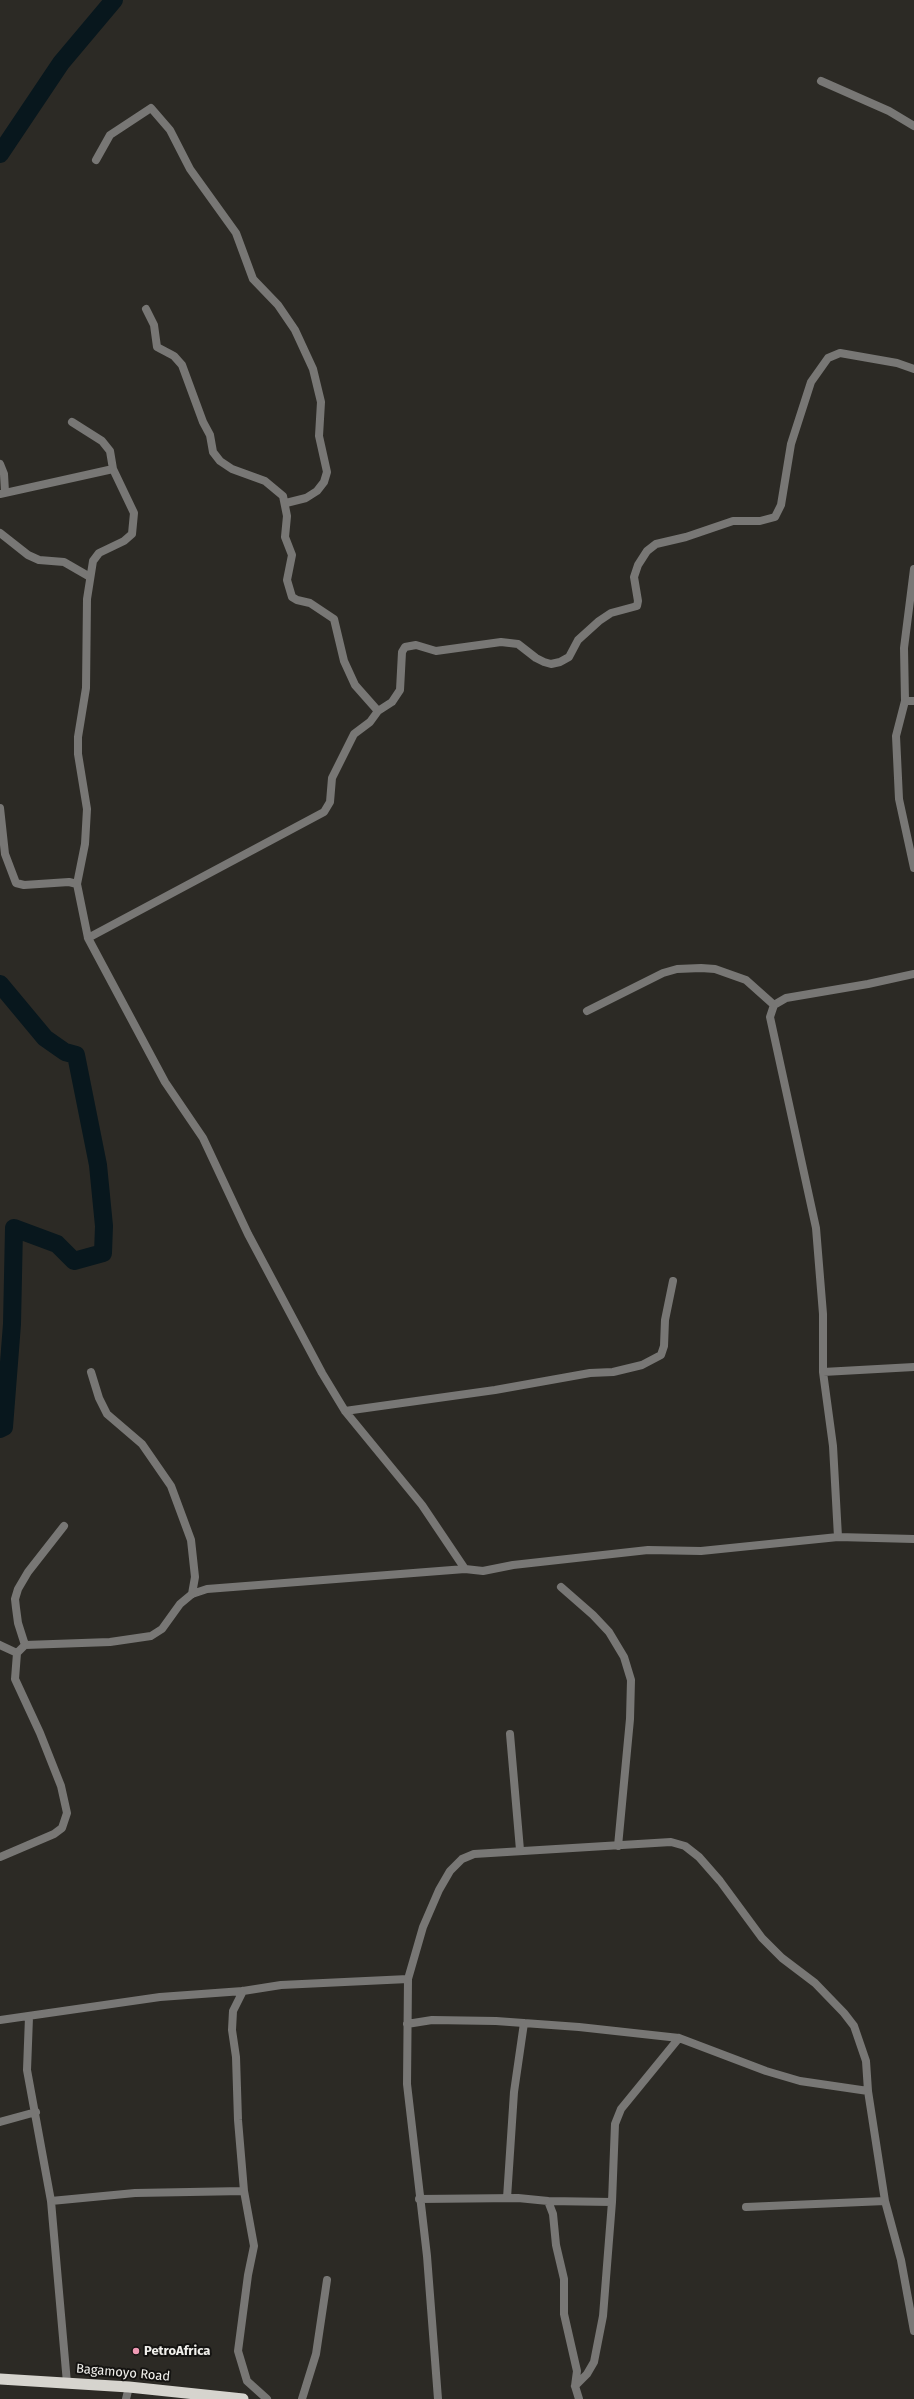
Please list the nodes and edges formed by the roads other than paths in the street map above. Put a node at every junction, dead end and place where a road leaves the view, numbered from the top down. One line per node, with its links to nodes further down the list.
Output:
1 (821, 81): 2 (street)
2 (914, 126)
3 (96, 160): 10 (street)
4 (146, 308): 10 (street)
5 (914, 369): 16 (street)
6 (72, 422): 8 (street)
7 (0, 464): 9 (street)
8 (113, 469): 9 (street); 13 (street)
9 (2, 493)
10 (286, 503): 16 (street)
11 (0, 533): 13 (street)
12 (914, 569): 14 (street)
13 (90, 577): 19 (street)
14 (905, 700): 15 (street); 18 (street)
15 (914, 700)
16 (378, 711): 20 (street)
17 (0, 808): 19 (street)
18 (914, 868)
19 (77, 884): 20 (street)
20 (88, 938): 28 (street)
21 (914, 974): 22 (street)
22 (774, 1005): 23 (street); 27 (street)
23 (587, 1011)
24 (673, 1281): 28 (street)
25 (914, 1367): 27 (street)
26 (91, 1372): 34 (street)
27 (823, 1372): 30 (street)
28 (345, 1411): 32 (street)
29 (64, 1526): 35 (street)
30 (838, 1537): 31 (street); 32 (street)
31 (914, 1539)
32 (465, 1568): 34 (street)
33 (561, 1587): 39 (street)
34 (192, 1594): 35 (street)
35 (25, 1645): 37 (street)
36 (0, 1646): 37 (street)
37 (17, 1653): 41 (street)
38 (510, 1734): 40 (street)
39 (618, 1846): 40 (street); 49 (street)
40 (520, 1850): 42 (street)
41 (0, 1857)
42 (408, 1979): 43 (street); 47 (street)
43 (244, 1991): 44 (street); 52 (street)
44 (29, 2017): 45 (street); 50 (street)
45 (0, 2020)
46 (524, 2023): 47 (street); 48 (street); 53 (street)
47 (407, 2024): 54 (street)
48 (679, 2038): 49 (street); 58 (street)
49 (868, 2091): 57 (street)
50 (36, 2112): 51 (street); 55 (street)
51 (0, 2122)
52 (244, 2191): 55 (street); 68 (street)
53 (507, 2198): 54 (street); 56 (street)
54 (419, 2199): 70 (street)
55 (51, 2201): 63 (street)
56 (548, 2201): 58 (street); 64 (street)
57 (886, 2201): 59 (street); 61 (street)
58 (612, 2202): 64 (street)
59 (746, 2207)
60 (327, 2280): 69 (street)
61 (914, 2331)
62 (0, 2379): 63 (highway, Bagamoyo Road)
63 (67, 2383): 65 (highway, Bagamoyo Road)
64 (575, 2386): 71 (street)
65 (129, 2387): 66 (street); 67 (highway, Bagamoyo Road)
66 (126, 2399)
67 (243, 2399)
68 (267, 2399)
69 (302, 2399)
70 (438, 2399)
71 (579, 2399)

